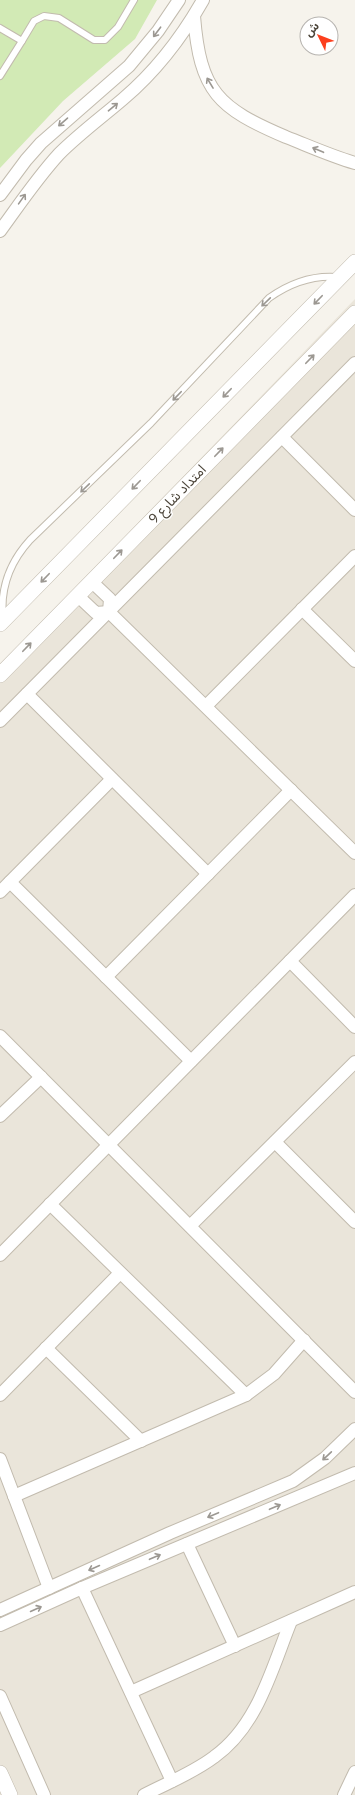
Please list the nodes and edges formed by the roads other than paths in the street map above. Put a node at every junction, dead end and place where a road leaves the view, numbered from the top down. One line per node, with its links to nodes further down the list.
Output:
1 (134, 0): 6 (lane)
2 (179, 0): 9 (street, one-way to 9)
3 (203, 0): 4 (street)
4 (194, 16): 8 (street, one-way to 4); 10 (street, one-way to 4)
5 (0, 28): 6 (lane)
6 (22, 41): 7 (lane)
7 (0, 76)
8 (355, 163)
9 (0, 195)
10 (0, 231)
11 (355, 262): 12 (street)
12 (340, 277): 22 (street, one-way to 22); 22 (lane, one-way to 22)
13 (354, 317): 18 (street, امتداد شارع 9, one-way to 13)
14 (355, 363): 15 (street)
15 (282, 437): 16 (street); 21 (street)
16 (355, 510)
17 (355, 556): 20 (street)
18 (92, 582): 19 (street, امتداد شارع 9); 21 (street)
19 (78, 596): 21 (street); 24 (street, امتداد شارع 9, one-way to 19)
20 (302, 609): 23 (street); 26 (street)
21 (109, 612): 25 (street); 26 (street)
22 (2, 622)
23 (355, 661)
24 (0, 675)
25 (27, 694): 27 (street); 28 (street)
26 (206, 706): 29 (street)
27 (0, 721)
28 (112, 779): 31 (street); 32 (street)
29 (291, 790): 30 (street); 31 (street)
30 (355, 853)
31 (208, 874): 36 (street)
32 (10, 882): 33 (street); 36 (street)
33 (0, 892)
34 (355, 895): 35 (street)
35 (290, 961): 37 (street); 39 (street)
36 (106, 977): 39 (street)
37 (355, 1027)
38 (0, 1036): 41 (street)
39 (191, 1062): 44 (street)
40 (355, 1062): 43 (street)
41 (41, 1077): 42 (street); 44 (street)
42 (0, 1116)
43 (275, 1142): 46 (street); 47 (street)
44 (109, 1145): 45 (street); 47 (street)
45 (50, 1204): 48 (street); 49 (street)
46 (355, 1222)
47 (190, 1226): 50 (street)
48 (0, 1254)
49 (120, 1273): 51 (street); 54 (street)
50 (304, 1340): 52 (street); 54 (street)
51 (46, 1348): 53 (street); 56 (street)
52 (355, 1392)
53 (0, 1395)
54 (246, 1395): 56 (street)
55 (355, 1428): 60 (street, one-way to 60)
56 (141, 1441): 59 (street)
57 (0, 1459): 59 (street)
58 (355, 1473): 62 (street, one-way to 58)
59 (14, 1496): 63 (street)
60 (190, 1525): 61 (street); 62 (street)
61 (170, 1533): 62 (street); 63 (street, one-way to 63)
62 (186, 1544): 64 (street, one-way to 62); 69 (street)
63 (49, 1588): 66 (street)
64 (82, 1588): 68 (street, one-way to 64); 70 (street)
65 (355, 1592): 67 (street)
66 (0, 1610)
67 (291, 1621): 69 (street); 74 (street)
68 (0, 1625)
69 (235, 1646): 70 (street)
70 (131, 1692): 74 (street)
71 (0, 1696): 76 (street)
72 (355, 1772): 78 (street)
73 (0, 1773): 75 (street)
74 (172, 1781): 77 (street)
75 (10, 1795)
76 (44, 1795)
77 (144, 1795)
78 (344, 1795)

